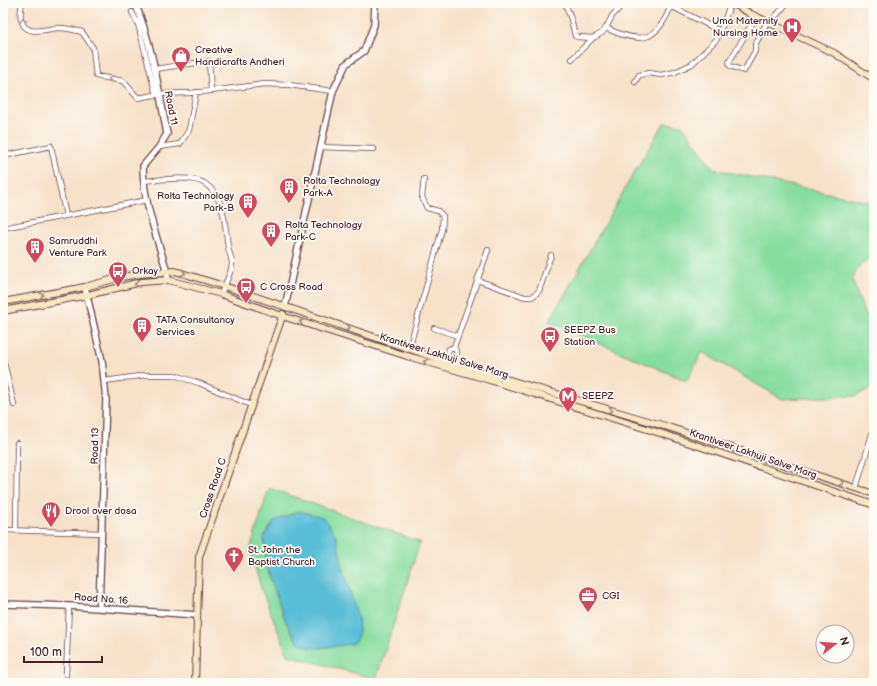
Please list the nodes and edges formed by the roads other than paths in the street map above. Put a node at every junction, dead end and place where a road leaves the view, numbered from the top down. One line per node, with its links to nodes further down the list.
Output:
1 (22, 3): 22 (street, one-way to 1)
2 (135, 3): 16 (street, Road 11)
3 (376, 3): 20 (street)
4 (565, 3): 14 (street)
5 (624, 3): 12 (street)
6 (732, 3): 10 (main road); 13 (street)
7 (787, 3): 11 (street)
8 (671, 5): 12 (street); 13 (street)
9 (132, 12): 22 (street)
10 (756, 17): 11 (main road); 11 (street)
11 (769, 22): 17 (main road)
12 (606, 28): 14 (street)
13 (720, 31): 18 (street)
14 (593, 38): 15 (street)
15 (572, 59)
16 (155, 69): 19 (street); 22 (street, Road 11)
17 (874, 79)
18 (635, 82)
19 (212, 90): 20 (street); 21 (street)
20 (333, 91): 24 (street)
21 (196, 92): 22 (street); 23 (street)
22 (158, 94): 23 (street, Road 11)
23 (159, 147): 28 (street, Road 11)
24 (320, 147): 25 (street); 42 (street)
25 (374, 149)
26 (3, 156): 30 (street)
27 (424, 179): 48 (street)
28 (143, 181): 29 (street, Road 11); 37 (street)
29 (147, 200): 30 (street); 34 (street, Road 11)
30 (66, 216): 31 (street)
31 (3, 228)
32 (488, 250): 36 (street)
33 (551, 255): 36 (street)
34 (167, 272): 35 (street, Road 11); 37 (main road, Krantiveer Lakhuji Salve Marg, one-way to 37); 38 (main road, Krantiveer Lakhuji Salve Marg)
35 (168, 280): 39 (main road, Krantiveer Lakhuji Salve Marg); 40 (main road, Krantiveer Lakhuji Salve Marg, one-way to 40)
36 (477, 280): 46 (street)
37 (224, 286): 39 (street); 42 (main road, Krantiveer Lakhuji Salve Marg)
38 (85, 287): 40 (street, Road 13); 41 (main road, Krantiveer Lakhuji Salve Marg, one-way to 38)
39 (221, 294): 44 (main road, Krantiveer Lakhuji Salve Marg)
40 (88, 295): 43 (main road, Krantiveer Lakhuji Salve Marg); 52 (street, Road 13)
41 (3, 302)
42 (285, 307): 44 (main road, Cross Road C); 48 (main road, Krantiveer Lakhuji Salve Marg, one-way to 48)
43 (3, 311)
44 (282, 316): 54 (main road, Cross Road C); 56 (main road, Krantiveer Lakhuji Salve Marg, one-way to 44)
45 (434, 328): 46 (street)
46 (458, 336): 47 (street)
47 (454, 347): 50 (street); 51 (street)
48 (409, 349): 50 (main road, Krantiveer Lakhuji Salve Marg)
49 (3, 358): 53 (street)
50 (444, 361): 51 (main road, Krantiveer Lakhuji Salve Marg)
51 (453, 363): 55 (main road, Krantiveer Lakhuji Salve Marg, one-way to 55)
52 (105, 381): 54 (street); 64 (street, Road 13)
53 (14, 405)
54 (251, 405): 68 (main road, Cross Road C)
55 (665, 426): 56 (main road); 59 (main road, Krantiveer Lakhuji Salve Marg, one-way to 59)
56 (663, 434): 61 (main road, Krantiveer Lakhuji Salve Marg)
57 (872, 434): 59 (street)
58 (17, 442): 63 (street)
59 (856, 488): 60 (main road, Krantiveer Lakhuji Salve Marg)
60 (874, 494)
61 (874, 505)
62 (3, 530): 63 (street)
63 (16, 530): 64 (street)
64 (102, 533): 67 (street, Road 13)
65 (3, 604): 66 (street, Road No. 16)
66 (69, 606): 67 (street, Road No. 16); 69 (street)
67 (99, 608): 68 (street, Road No. 16)
68 (197, 615): 70 (main road, Cross Road C)
69 (66, 675)
70 (195, 683)

